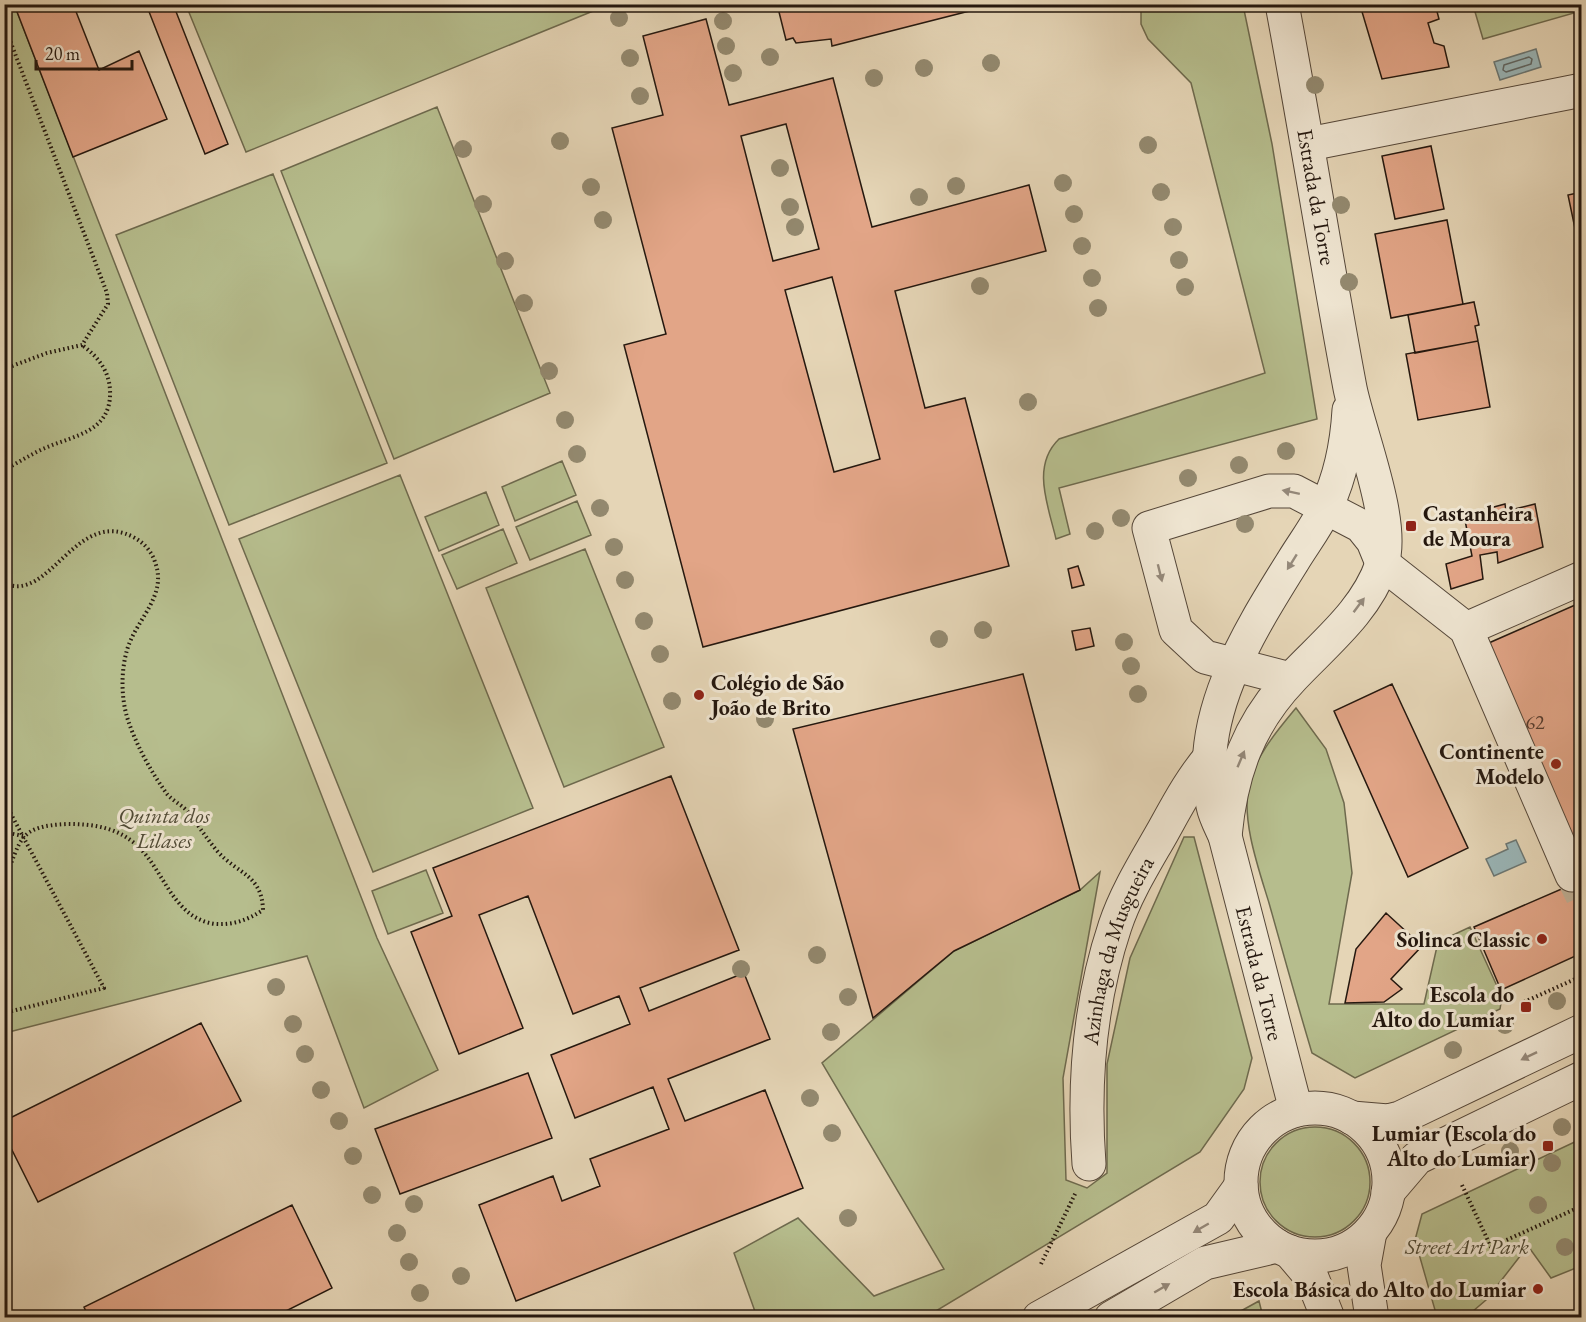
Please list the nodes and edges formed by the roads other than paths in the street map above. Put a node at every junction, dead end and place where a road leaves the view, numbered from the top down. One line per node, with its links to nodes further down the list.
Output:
1 (1282, 4): 3 (street, Estrada da Torre)
2 (1581, 90): 3 (street)
3 (1309, 144): 4 (street, Estrada da Torre)
4 (1350, 390): 5 (street, Estrada da Torre); 6 (street, Estrada da Torre)
5 (1326, 507): 6 (street); 9 (street, Estrada da Torre, one-way to 9); 9 (street, one-way to 9)
6 (1382, 563): 8 (street); 10 (street, Estrada da Torre, one-way to 6)
7 (1581, 578): 8 (street)
8 (1466, 629): 13 (street)
9 (1234, 665): 10 (street); 11 (street, Estrada da Torre)
10 (1290, 679): 12 (street, Estrada da Torre, one-way to 10)
11 (1211, 756): 12 (street, Estrada da Torre); 18 (street, Azinhaga da Musgueira)
12 (1225, 836): 16 (street, Estrada da Torre)
13 (1572, 875)
14 (1581, 1031): 17 (street, one-way to 17)
15 (1581, 1078): 20 (street)
16 (1296, 1110): 17 (street); 19 (street)
17 (1352, 1118): 20 (street)
18 (1089, 1164)
19 (1241, 1186): 22 (street); 23 (street, one-way to 23)
20 (1388, 1192): 21 (street)
21 (1370, 1232): 22 (street); 26 (street)
22 (1284, 1249): 24 (street, one-way to 22); 25 (street)
23 (1039, 1317)
24 (1112, 1317)
25 (1328, 1317)
26 (1372, 1317)

